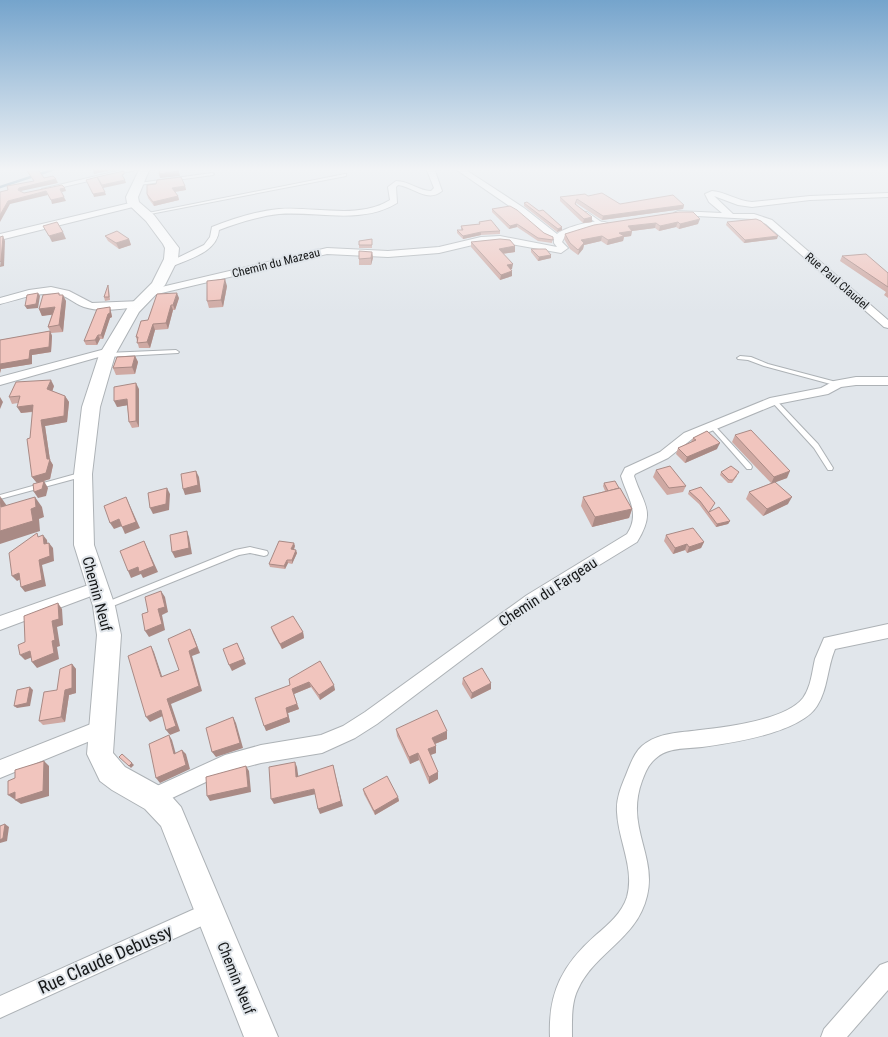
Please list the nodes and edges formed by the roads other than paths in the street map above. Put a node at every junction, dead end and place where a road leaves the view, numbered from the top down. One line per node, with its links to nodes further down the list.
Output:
1 (58, 216): 9 (street)
2 (156, 216): 11 (main road)
3 (262, 216): 11 (street)
4 (529, 216): 10 (street)
5 (591, 216): 8 (lane)
6 (740, 216): 14 (street, Rue Paul Claudel)
7 (618, 222): 8 (street)
8 (602, 224): 10 (street)
9 (0, 236)
10 (558, 238): 12 (street, Chemin du Mazeau)
11 (170, 264): 12 (main road, Chemin Neuf)
12 (147, 298): 13 (street); 16 (main road, Chemin Neuf)
13 (0, 301)
14 (888, 326)
15 (176, 352): 16 (lane)
16 (108, 353): 18 (street); 25 (main road, Chemin Neuf)
17 (740, 358): 20 (lane)
18 (0, 381)
19 (888, 382): 20 (street, Chemin du Fargeau)
20 (838, 384): 21 (street, Chemin du Fargeau)
21 (774, 401): 22 (street, Chemin du Fargeau); 24 (lane)
22 (712, 426): 23 (lane); 33 (street, Chemin du Fargeau)
23 (749, 468)
24 (830, 468)
25 (83, 474): 26 (lane); 28 (main road, Chemin Neuf)
26 (0, 497)
27 (264, 552): 28 (lane)
28 (100, 597): 29 (street); 31 (main road, Chemin Neuf)
29 (0, 623)
30 (888, 631): 38 (street)
31 (101, 728): 32 (street); 33 (main road, Chemin Neuf)
32 (0, 769)
33 (154, 798): 34 (main road, Chemin Neuf)
34 (210, 912): 36 (street, Rue Claude Debussy); 37 (main road, Chemin Neuf)
35 (888, 973): 39 (street)
36 (0, 1007)
37 (261, 1037)
38 (561, 1037)
39 (832, 1037)

